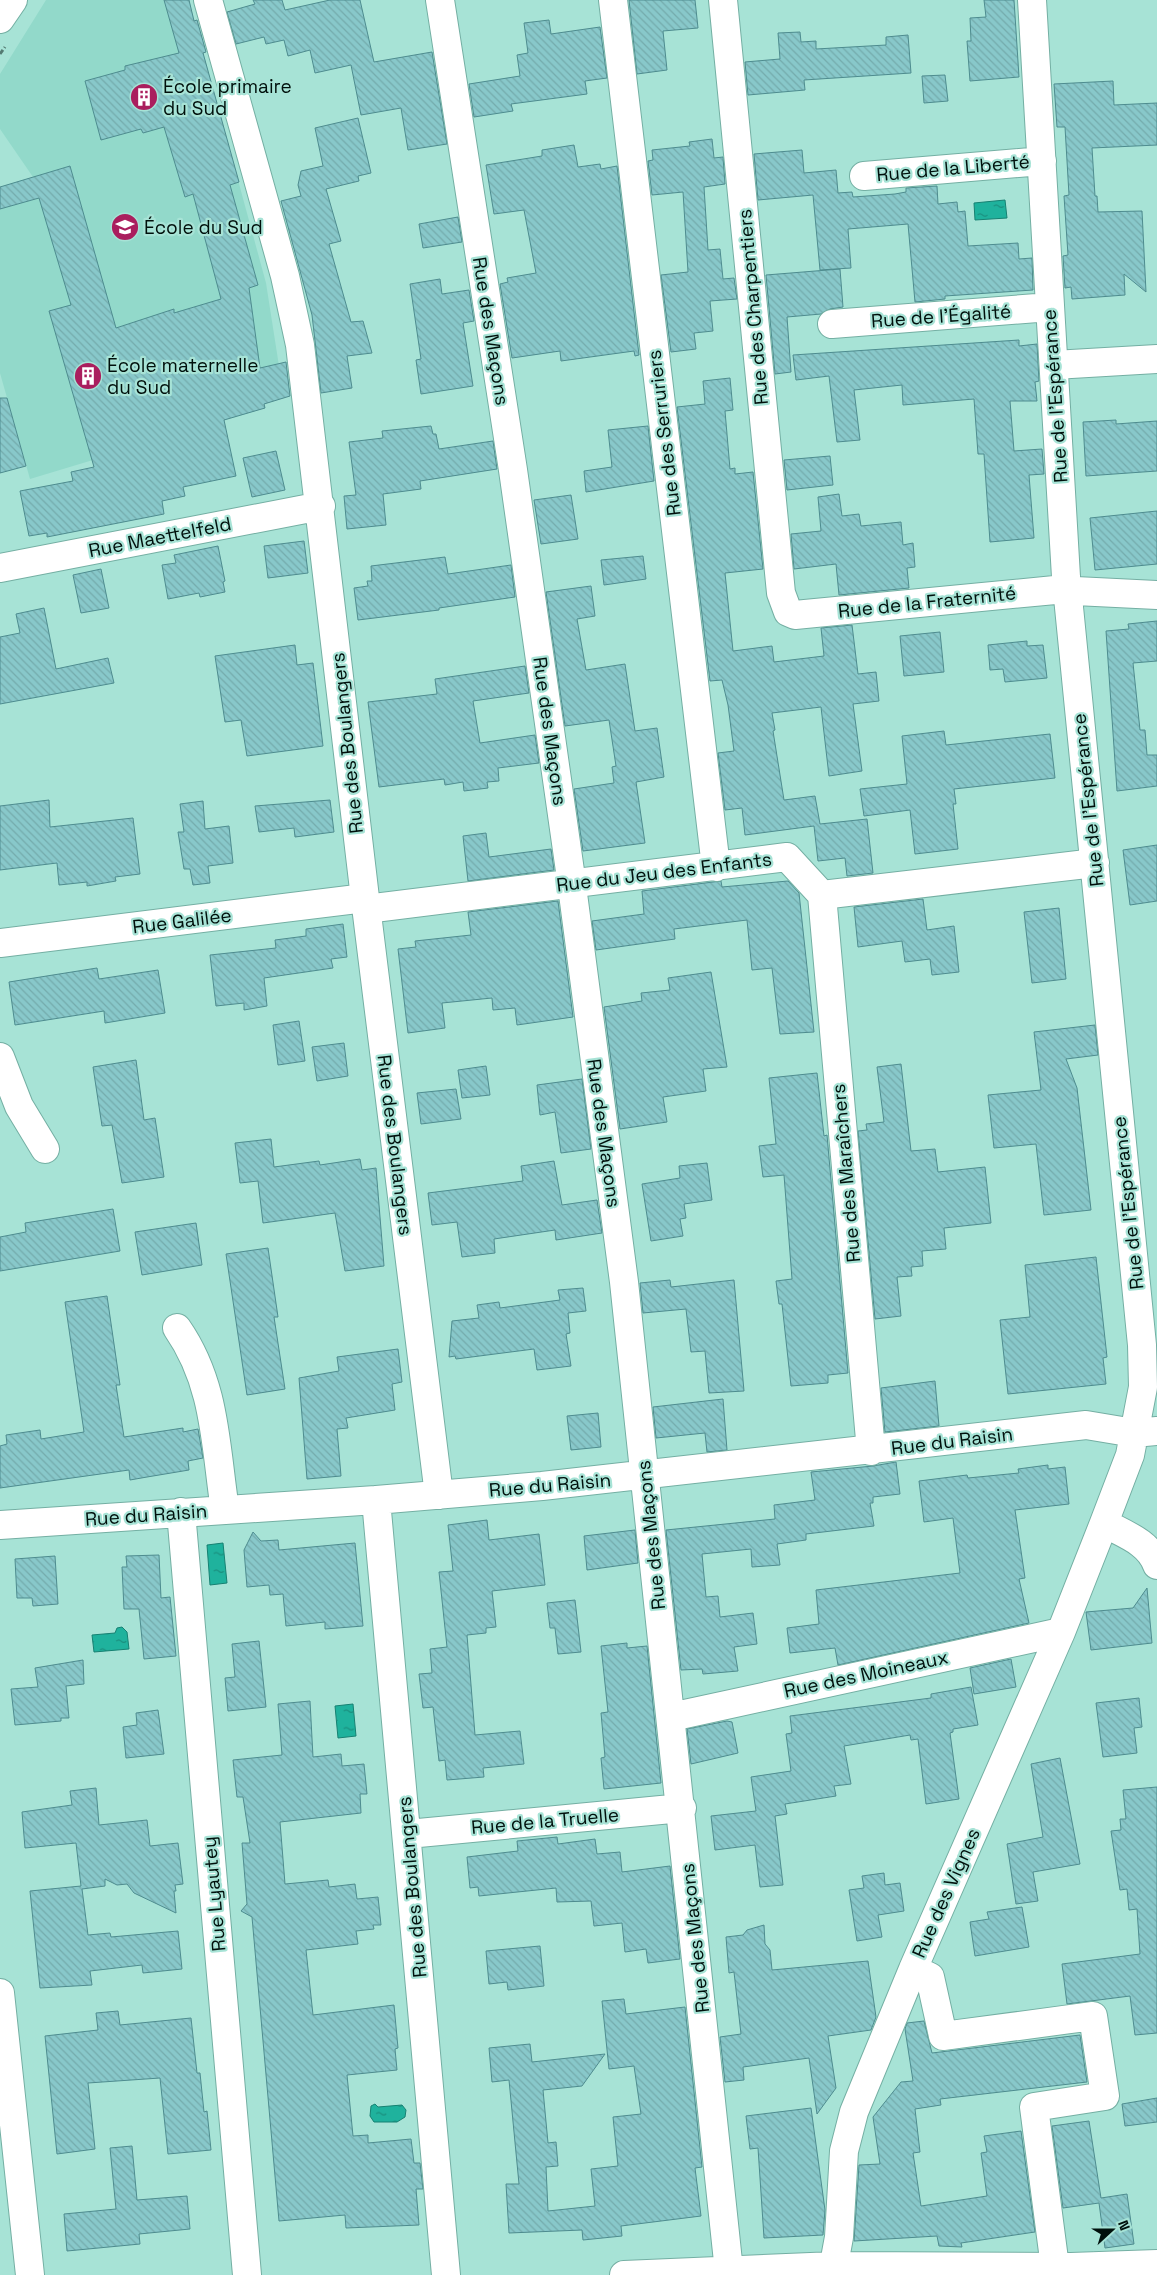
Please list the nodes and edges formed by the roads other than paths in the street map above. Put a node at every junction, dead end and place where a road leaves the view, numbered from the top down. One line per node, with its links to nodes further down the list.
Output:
1 (13, 0): 7 (street)
2 (208, 0): 14 (street, Rue des Boulangers)
3 (440, 0): 21 (street, Rue des Maçons)
4 (613, 0): 20 (street, Rue des Serruriers)
5 (723, 0): 18 (street, Rue des Charpentiers)
6 (1032, 0): 8 (street, Rue de l'Espérance)
7 (0, 19)
8 (1042, 161): 9 (street, Rue de la Liberté); 10 (street, Rue de l'Espérance)
9 (864, 176)
10 (1050, 307): 11 (street, Rue de l'Égalité); 13 (street, Rue de l'Espérance)
11 (832, 324)
12 (1157, 359): 13 (street)
13 (1054, 365): 16 (street, Rue de l'Espérance)
14 (320, 506): 15 (street, Rue Maettelfeld); 23 (street, Rue des Boulangers)
15 (0, 568)
16 (1067, 590): 17 (street, Rue de la Fraternité); 18 (street, Rue de la Fraternité); 19 (street, Rue de l'Espérance)
17 (1157, 595)
18 (788, 612)
19 (1095, 863): 22 (street); 28 (street, Rue de l'Espérance)
20 (716, 867): 21 (street, Rue du Jeu des Enfants); 22 (street, Rue du Jeu des Enfants)
21 (571, 884): 23 (street, Rue du Jeu des Enfants); 30 (street, Rue des Maçons)
22 (822, 895): 29 (street, Rue des Maraîchers)
23 (365, 904): 24 (street, Rue Galilée); 31 (street, Rue des Boulangers)
24 (0, 944)
25 (0, 1057): 26 (street)
26 (45, 1149)
27 (177, 1328): 33 (street)
28 (1145, 1432): 29 (street, Rue du Raisin); 35 (street, Rue de l'Espérance)
29 (871, 1451): 30 (street, Rue du Raisin)
30 (644, 1476): 31 (street, Rue du Raisin); 39 (street, Rue des Maçons)
31 (439, 1495): 32 (street, Rue du Raisin)
32 (376, 1500): 33 (street, Rue du Raisin); 41 (street, Rue des Boulangers)
33 (224, 1510): 34 (street, Rue du Raisin)
34 (181, 1512): 36 (street, Rue du Raisin); 49 (street, Rue Lyautey)
35 (1104, 1523): 37 (street); 38 (street, Rue des Vignes)
36 (0, 1525)
37 (1157, 1565)
38 (1061, 1632): 39 (street, Rue des Moineaux); 42 (street, Rue des Vignes)
39 (671, 1717): 40 (street, Rue des Maçons)
40 (682, 1808): 41 (street, Rue de la Truelle); 47 (street, Rue des Maçons)
41 (408, 1834): 50 (street, Rue des Boulangers)
42 (913, 1969): 45 (street); 46 (street, Rue des Vignes)
43 (0, 1993): 48 (street)
44 (1157, 2264): 45 (street)
45 (1055, 2267): 46 (street)
46 (833, 2270): 47 (street)
47 (729, 2271): 51 (street)
48 (30, 2275)
49 (247, 2275)
50 (446, 2275)
51 (624, 2275)

